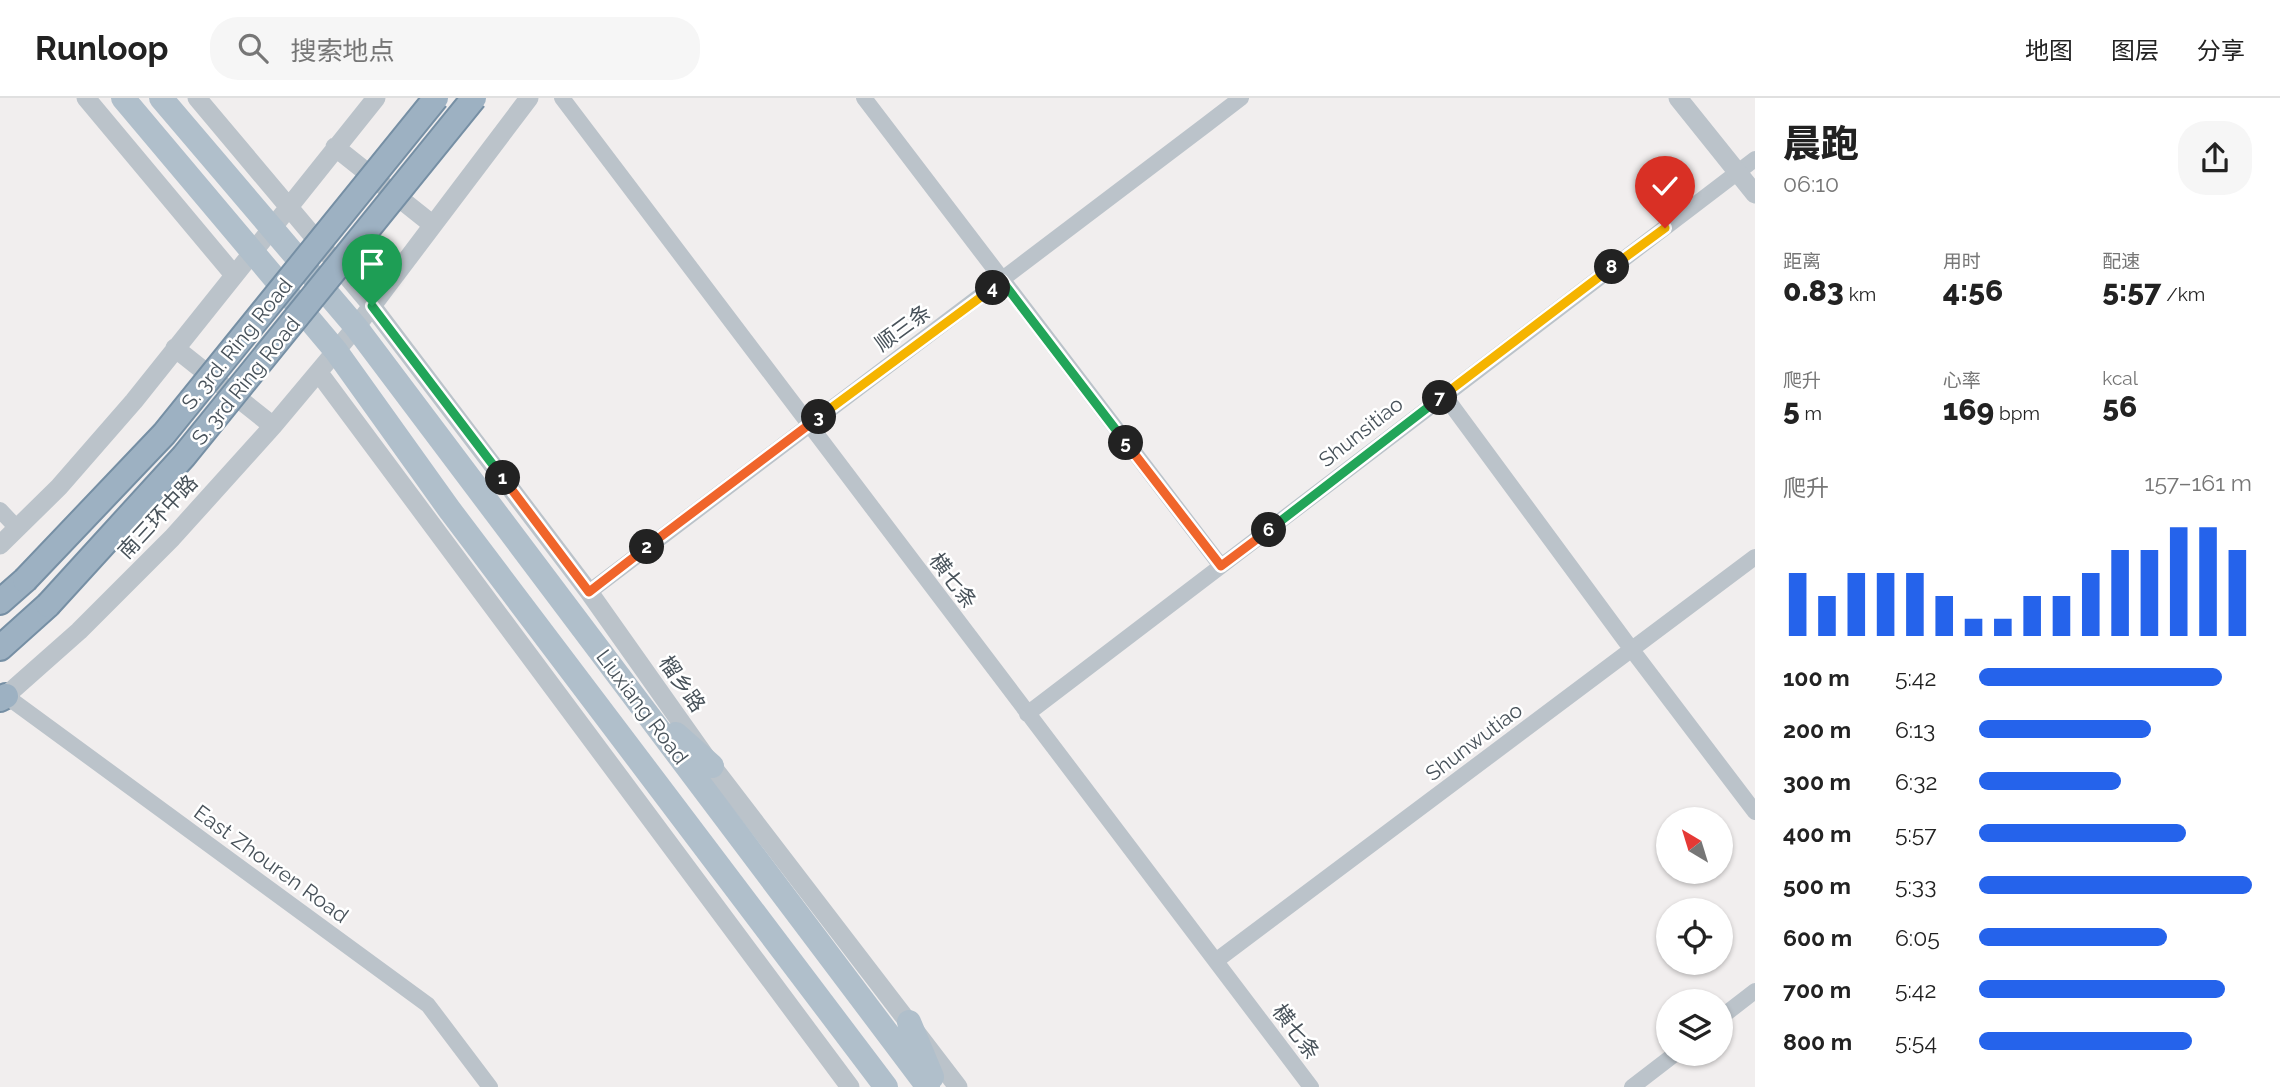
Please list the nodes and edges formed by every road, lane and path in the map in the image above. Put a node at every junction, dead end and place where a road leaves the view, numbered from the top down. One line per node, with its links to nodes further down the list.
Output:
1 (86, 98): 21 (street)
2 (124, 98): 20 (main road, Liuxiang Road)
3 (161, 98): 19 (main road, Liuxiang Road)
4 (197, 98): 17 (street, 榴乡路)
5 (376, 98): 13 (street)
6 (436, 98): 37 (highway, S. 3rd. Ring Road, bridge)
7 (474, 98): 38 (highway, S. 3rd Ring Road, bridge)
8 (529, 98): 18 (street, 南三环中路)
9 (562, 98): 29 (street, 横七条)
10 (864, 98): 22 (street)
11 (1241, 98): 22 (street, 顺三条)
12 (1678, 98): 15 (street)
13 (335, 148): 17 (street); 18 (street)
14 (1755, 159): 15 (street, Shunsitiao)
15 (1738, 172): 16 (street); 28 (street, Shunsitiao)
16 (1755, 194)
17 (288, 207): 19 (street); 23 (street, 榴乡路)
18 (433, 225): 23 (street, 南三环中路)
19 (271, 228): 20 (street); 24 (main road, Liuxiang Road)
20 (252, 252): 21 (street); 26 (main road, Liuxiang Road)
21 (234, 275): 25 (street)
22 (1002, 281): 29 (street, 顺三条); 35 (street)
23 (372, 306): 24 (street, 南三环中路); 36 (street, 榴乡路)
24 (356, 327): 26 (street, 南三环中路); 41 (main road, Liuxiang Road)
25 (175, 348): 30 (street); 32 (street)
26 (336, 351): 27 (street, 南三环中路); 52 (main road, Liuxiang Road)
27 (319, 373): 30 (street, 南三环中路); 51 (street)
28 (1444, 395): 35 (street, Shunsitiao); 39 (street)
29 (809, 424): 36 (street, 顺三条); 42 (street, 横七条)
30 (274, 426): 40 (street, 南三环中路)
31 (0, 510): 32 (street)
32 (17, 528): 33 (street)
33 (0, 545)
34 (1755, 557): 39 (street, Shunwutiao)
35 (1221, 566): 42 (street, Shunsitiao)
36 (589, 592): 43 (street, 榴乡路)
37 (0, 602)
38 (0, 648)
39 (1632, 650): 44 (street); 45 (street, Shunwutiao)
40 (2, 699): 50 (street, East Zhouren Road)
41 (636, 699): 43 (main road); 53 (main road, Liuxiang Road)
42 (1027, 714): 45 (street, 横七条)
43 (712, 766): 48 (street, 榴乡路)
44 (1755, 812)
45 (1217, 960): 56 (street, 横七条)
46 (1755, 991): 47 (street)
47 (1733, 1008)
48 (909, 1023): 54 (main road); 55 (street, 榴乡路)
49 (1659, 1066): 57 (street)
50 (490, 1087)
51 (850, 1087)
52 (886, 1087)
53 (928, 1087)
54 (937, 1087)
55 (958, 1087)
56 (1311, 1087)
57 (1632, 1087)

